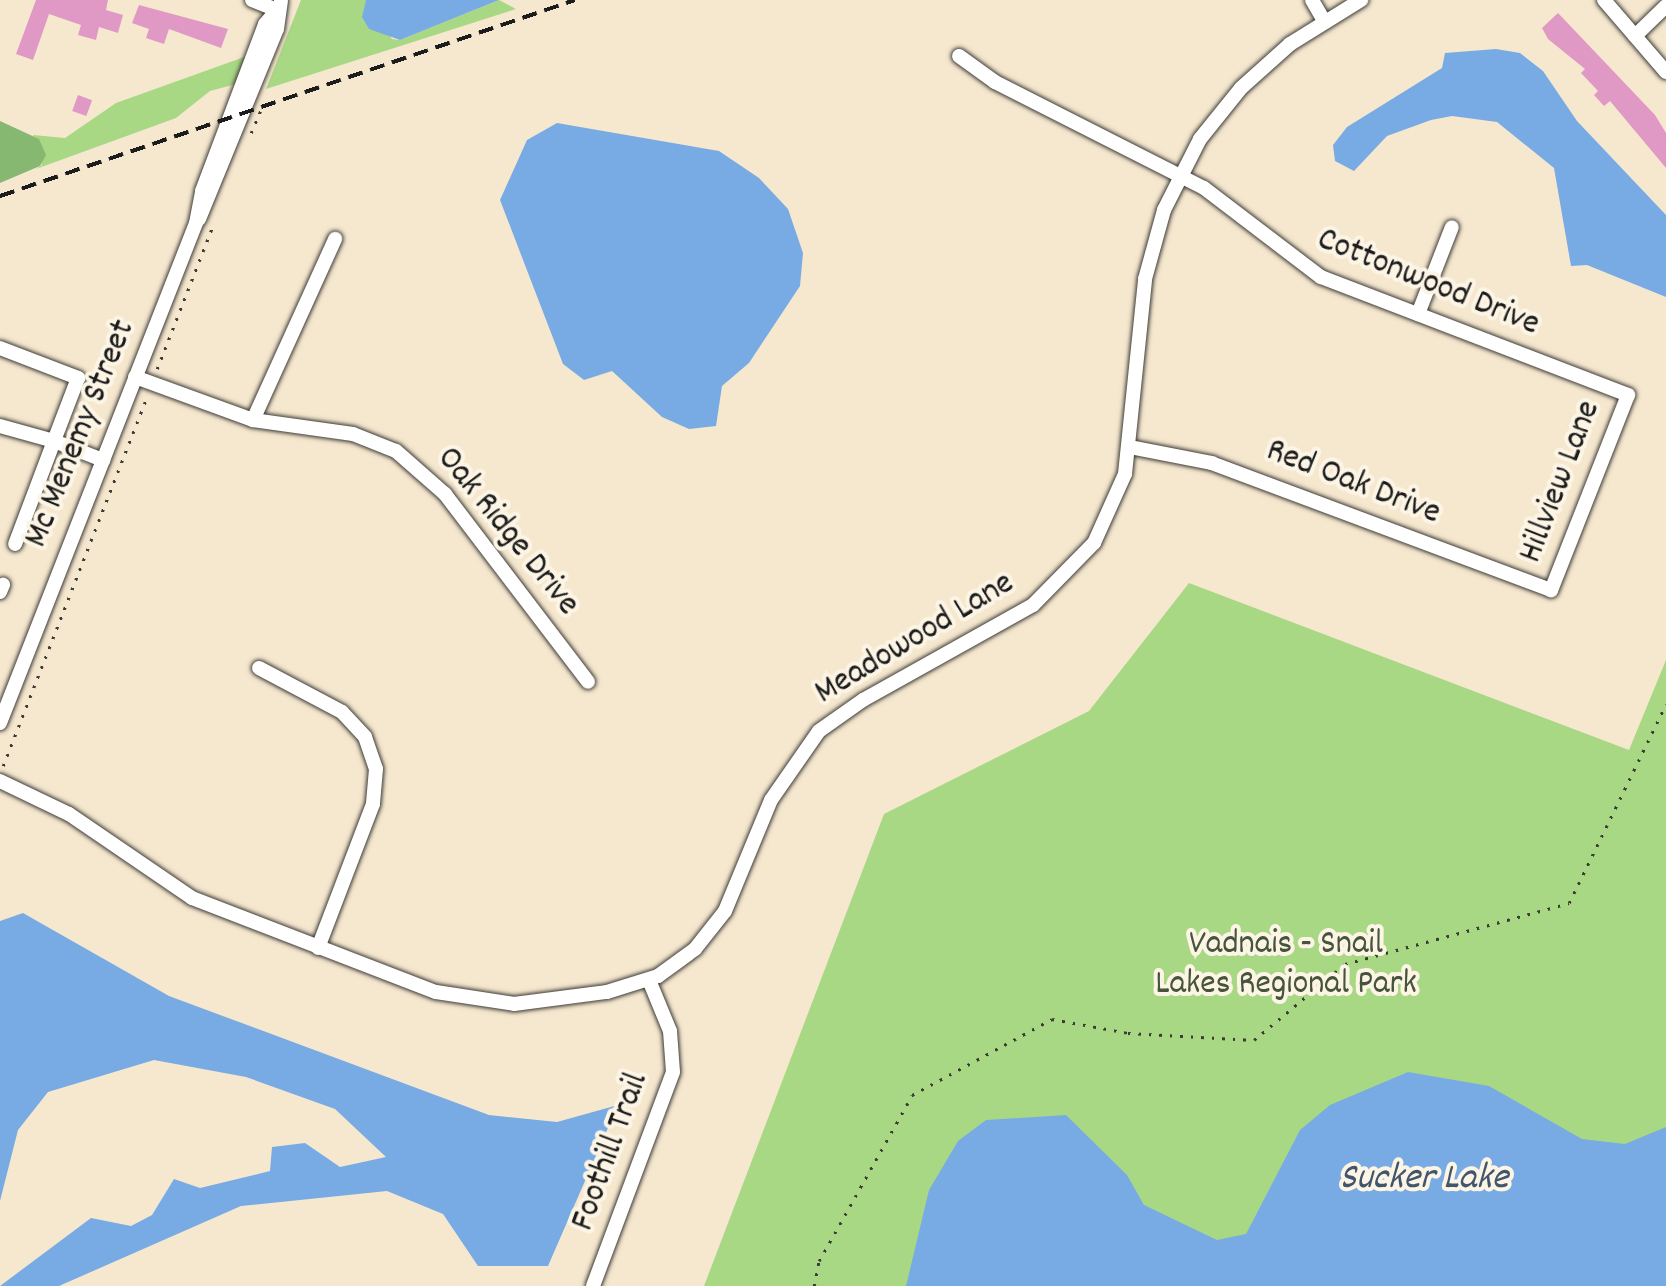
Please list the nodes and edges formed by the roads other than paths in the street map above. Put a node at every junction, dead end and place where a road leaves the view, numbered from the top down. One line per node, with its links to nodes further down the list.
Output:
1 (252, 0): 5 (street)
2 (1312, 0): 7 (street)
3 (1361, 0): 7 (street, Meadowood Lane)
4 (1604, 0): 8 (street)
5 (279, 5): 16 (street, Mc Menemy Street)
6 (1666, 6): 8 (street)
7 (1324, 20): 11 (street, Meadowood Lane)
8 (1635, 36): 10 (street)
9 (959, 56): 11 (street, Cottonwood Drive)
10 (1666, 72)
11 (1182, 177): 14 (street, Cottonwood Drive); 21 (street, Meadowood Lane)
12 (1452, 227): 14 (street)
13 (335, 239): 18 (street)
14 (1418, 314): 17 (street, Cottonwood Drive)
15 (0, 348): 20 (street)
16 (135, 377): 18 (street, Oak Ridge Drive); 22 (street, Mc Menemy Street)
17 (1628, 395): 24 (street, Hillview Lane)
18 (253, 420): 26 (street, Oak Ridge Drive)
19 (0, 426): 20 (street)
20 (54, 441): 22 (street); 23 (street)
21 (1130, 447): 24 (street, Red Oak Drive); 30 (street, Meadowood Lane)
22 (102, 460): 27 (street, Mc Menemy Street)
23 (15, 544)
24 (1551, 590)
25 (259, 668): 29 (street)
26 (588, 682)
27 (0, 723)
28 (0, 778): 29 (street, Meadowood Lane)
29 (318, 948): 30 (street, Meadowood Lane)
30 (649, 980): 31 (street, Foothill Trail)
31 (593, 1286)

